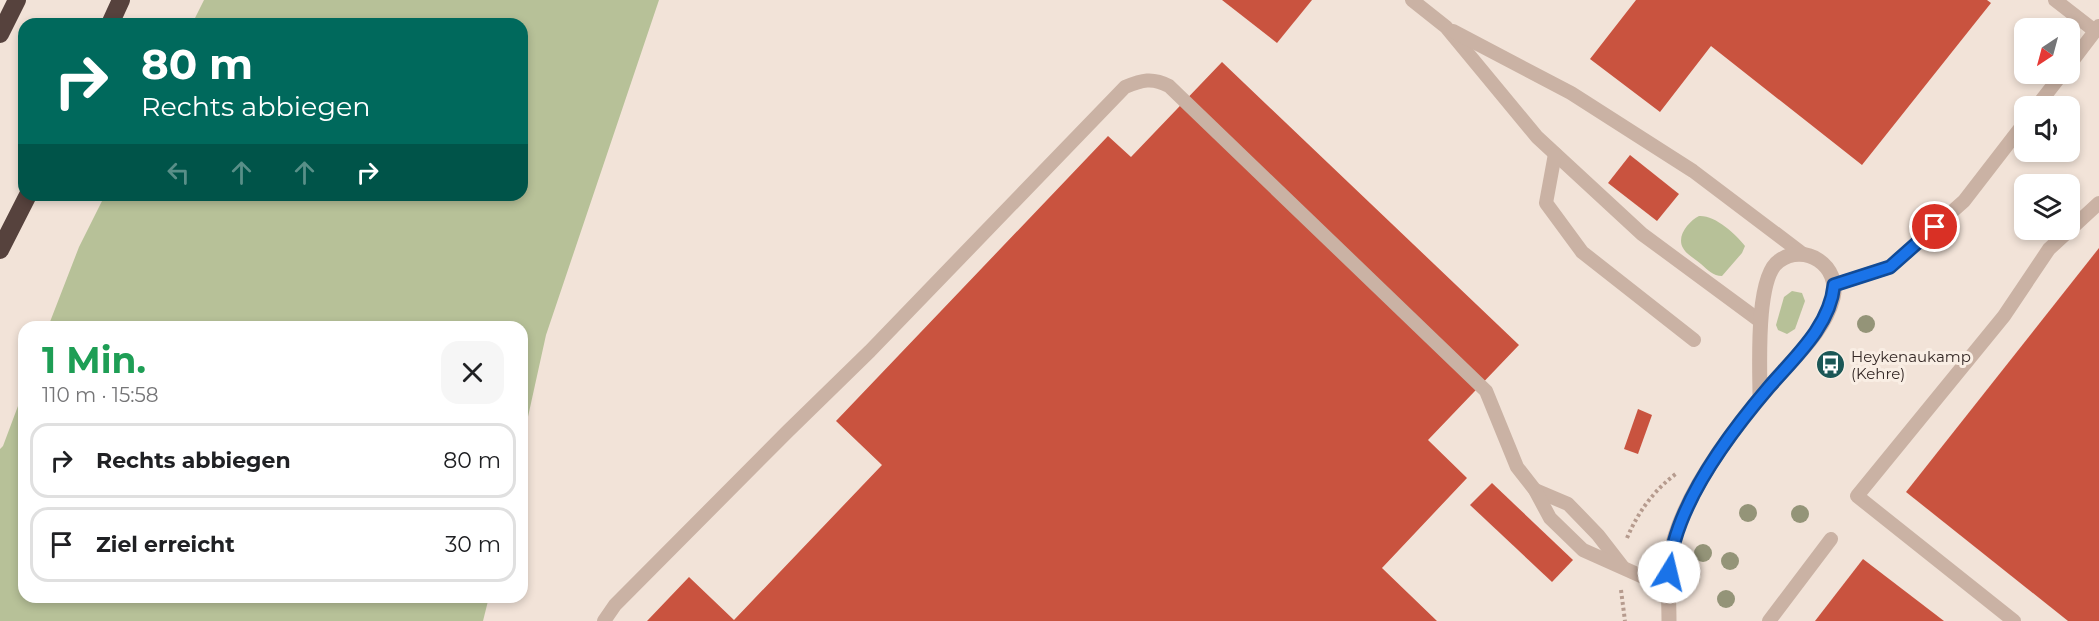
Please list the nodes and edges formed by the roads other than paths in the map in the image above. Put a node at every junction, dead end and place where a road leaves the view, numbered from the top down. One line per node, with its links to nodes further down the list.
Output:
1 (17, 0): 6 (highway)
2 (122, 0): 5 (highway)
3 (1412, 0): 7 (lane)
4 (2055, 0): 8 (lane)
5 (113, 18)
6 (2, 26)
7 (1446, 27): 13 (lane); 17 (lane)
8 (2097, 29): 9 (lane)
9 (2080, 51)
10 (2054, 84): 11 (lane)
11 (2045, 96)
12 (2014, 136): 18 (lane)
13 (1555, 153): 19 (lane); 20 (lane)
14 (25, 201): 16 (highway)
15 (2099, 203): 29 (lane)
16 (0, 250)
17 (1803, 254): 18 (street); 19 (street)
18 (1834, 285): 21 (street)
19 (1760, 321): 21 (street)
20 (1694, 340)
21 (1760, 397): 25 (street)
22 (1535, 490): 24 (lane); 24 (lane); 26 (lane)
23 (1831, 539): 28 (lane)
24 (1623, 568): 25 (lane)
25 (1668, 588): 27 (street)
26 (604, 621)
27 (1669, 621)
28 (1769, 621)
29 (2014, 621)

